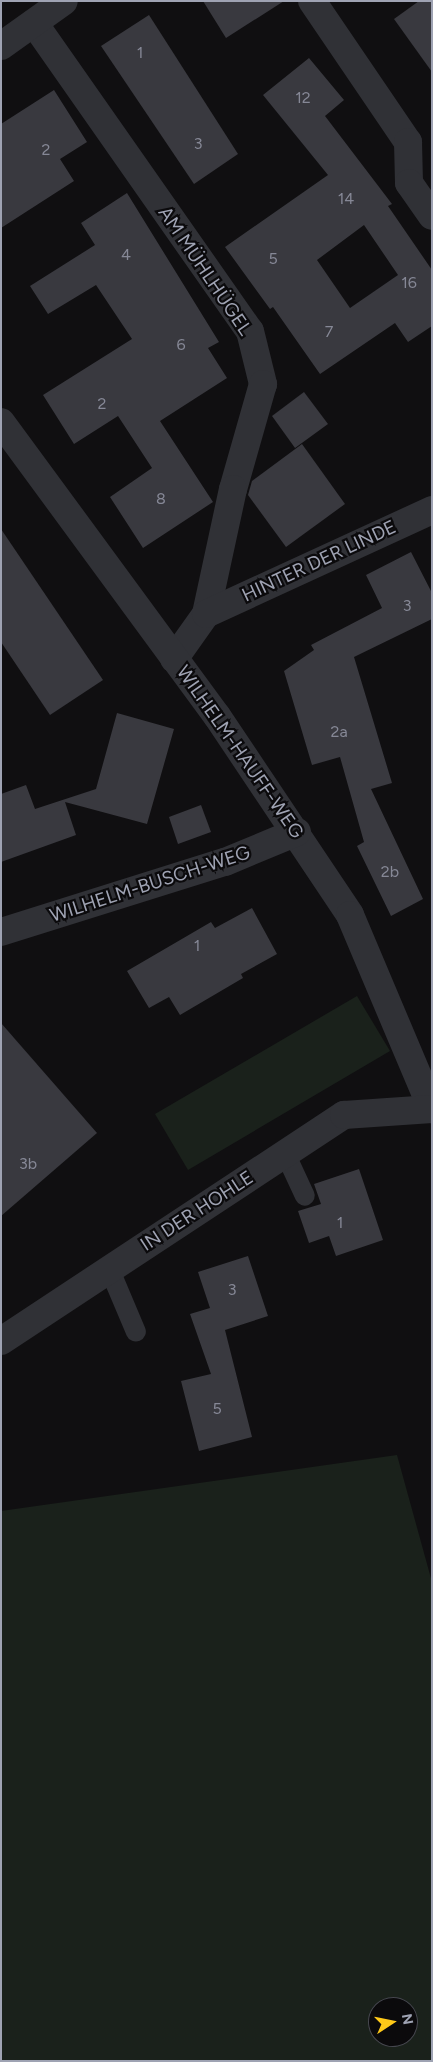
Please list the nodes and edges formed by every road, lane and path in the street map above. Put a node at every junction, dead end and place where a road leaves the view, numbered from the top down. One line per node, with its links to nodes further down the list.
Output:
1 (64, 1): 3 (street)
2 (312, 1): 5 (street)
3 (34, 24): 4 (street); 8 (street, AM MÜHLHÜGEL)
4 (1, 46)
5 (432, 216)
6 (1, 422): 9 (street, WILHELM-HAUFF-WEG)
7 (432, 510): 8 (street, HINTER DER LINDE)
8 (206, 614): 9 (street, AM MÜHLHÜGEL)
9 (174, 659): 10 (street, WILHELM-HAUFF-WEG)
10 (297, 832): 11 (street, WILHELM-BUSCH-WEG); 12 (street, WILHELM-HAUFF-WEG)
11 (1, 932)
12 (432, 1109): 13 (street, IN DER HOHLE)
13 (285, 1153): 14 (lane); 15 (street, IN DER HOHLE)
14 (306, 1196)
15 (109, 1268): 16 (lane); 17 (street, IN DER HOHLE)
16 (136, 1332)
17 (1, 1340)

